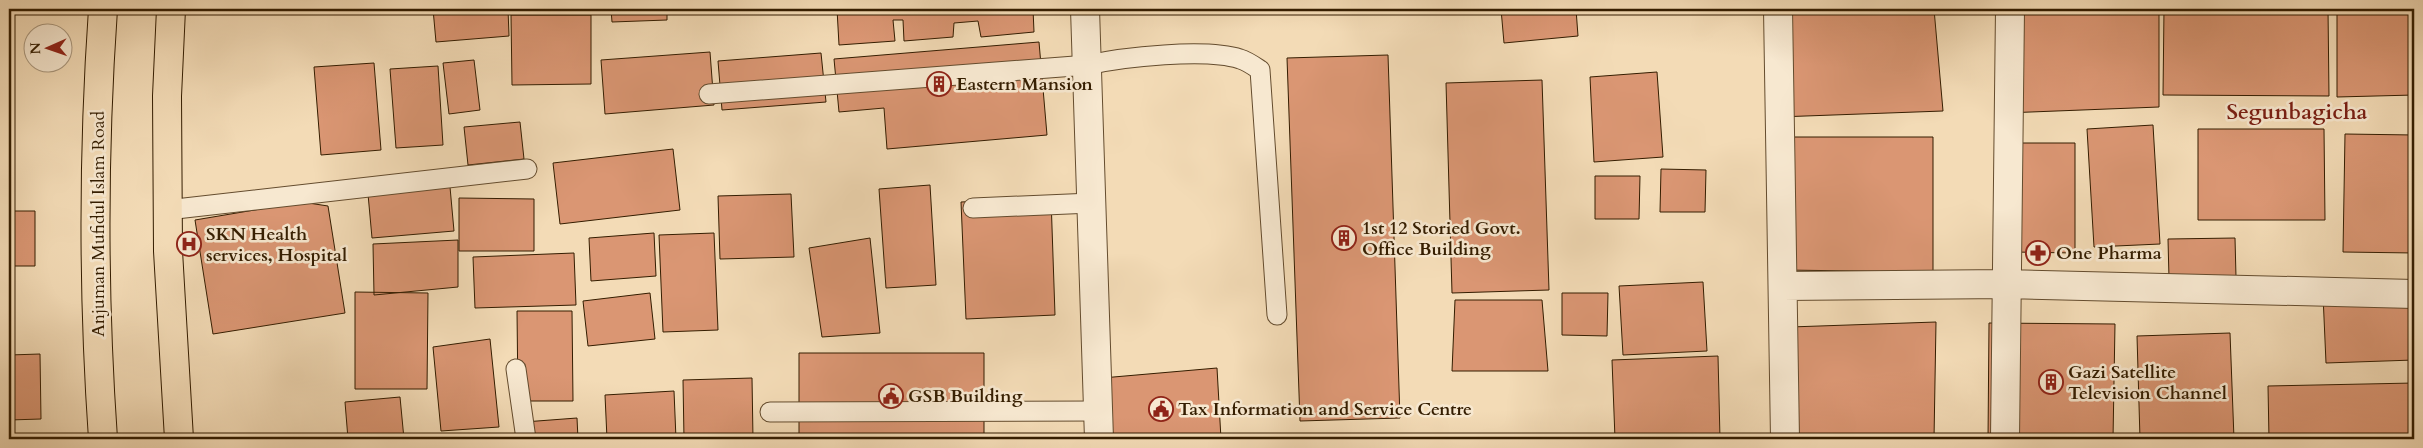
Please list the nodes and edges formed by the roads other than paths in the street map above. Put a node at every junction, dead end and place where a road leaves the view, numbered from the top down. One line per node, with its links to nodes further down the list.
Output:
1 (104, 9): 19 (main road, Anjuman Mufidul Islam Road)
2 (171, 9): 11 (main road)
3 (1085, 9): 6 (street)
4 (1778, 9): 13 (street)
5 (2010, 9): 12 (street)
6 (1088, 65): 7 (lane); 9 (street); 15 (lane)
7 (710, 94)
8 (527, 170): 11 (lane)
9 (1092, 203): 10 (lane); 17 (street)
10 (973, 208)
11 (167, 210): 20 (main road)
12 (2006, 284): 13 (street); 14 (street); 24 (street)
13 (1783, 286): 23 (street)
14 (2414, 294)
15 (1277, 315)
16 (516, 369): 21 (lane)
17 (1098, 411): 18 (lane); 22 (street)
18 (770, 412)
19 (103, 439)
20 (179, 439)
21 (526, 439)
22 (1099, 439)
23 (1785, 439)
24 (2004, 439)

